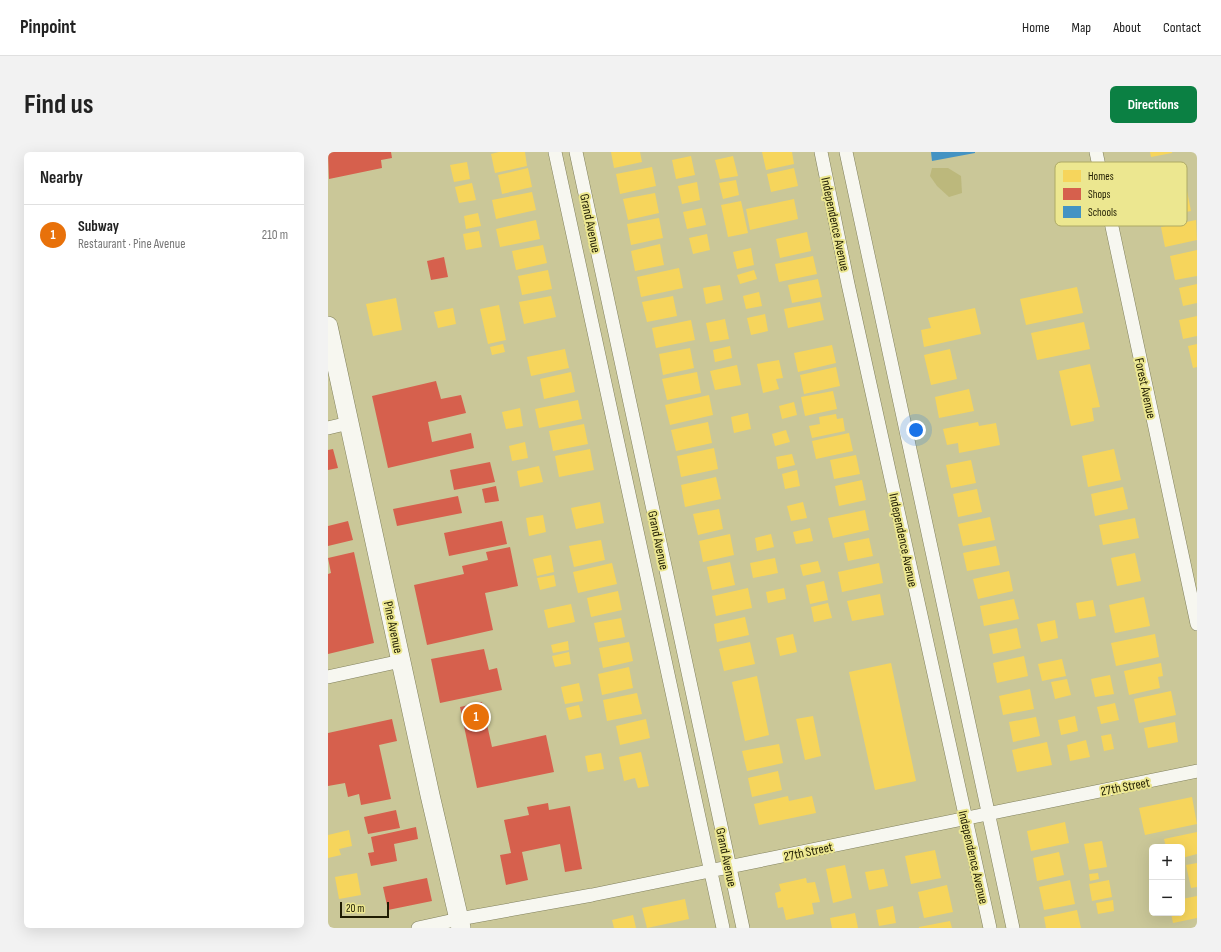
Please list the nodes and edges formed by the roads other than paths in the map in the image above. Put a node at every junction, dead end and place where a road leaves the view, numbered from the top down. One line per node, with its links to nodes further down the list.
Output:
1 (555, 152): 18 (street)
2 (576, 152): 17 (street, Grand Avenue)
3 (821, 152): 16 (street, Independence Avenue)
4 (846, 152): 15 (street, Independence Avenue)
5 (1096, 152): 6 (street, Forest Avenue)
6 (1098, 162)
7 (1112, 226): 11 (street, Forest Avenue)
8 (328, 326): 9 (main road, Pine Avenue)
9 (349, 423): 10 (street); 12 (main road, Pine Avenue)
10 (328, 428)
11 (1197, 624)
12 (401, 661): 13 (street); 19 (main road, Pine Avenue)
13 (328, 678)
14 (1197, 771): 15 (street, 27th Street)
15 (989, 814): 16 (street, 27th Street); 24 (street, Independence Avenue)
16 (965, 818): 17 (street, 27th Street); 23 (street, Independence Avenue)
17 (729, 867): 18 (street, 27th Street); 22 (street, Grand Avenue)
18 (711, 871): 19 (street, 27th Street); 21 (street)
19 (460, 923): 20 (street, 27th Street)
20 (418, 928)
21 (723, 928)
22 (743, 928)
23 (990, 928)
24 (1013, 928)

